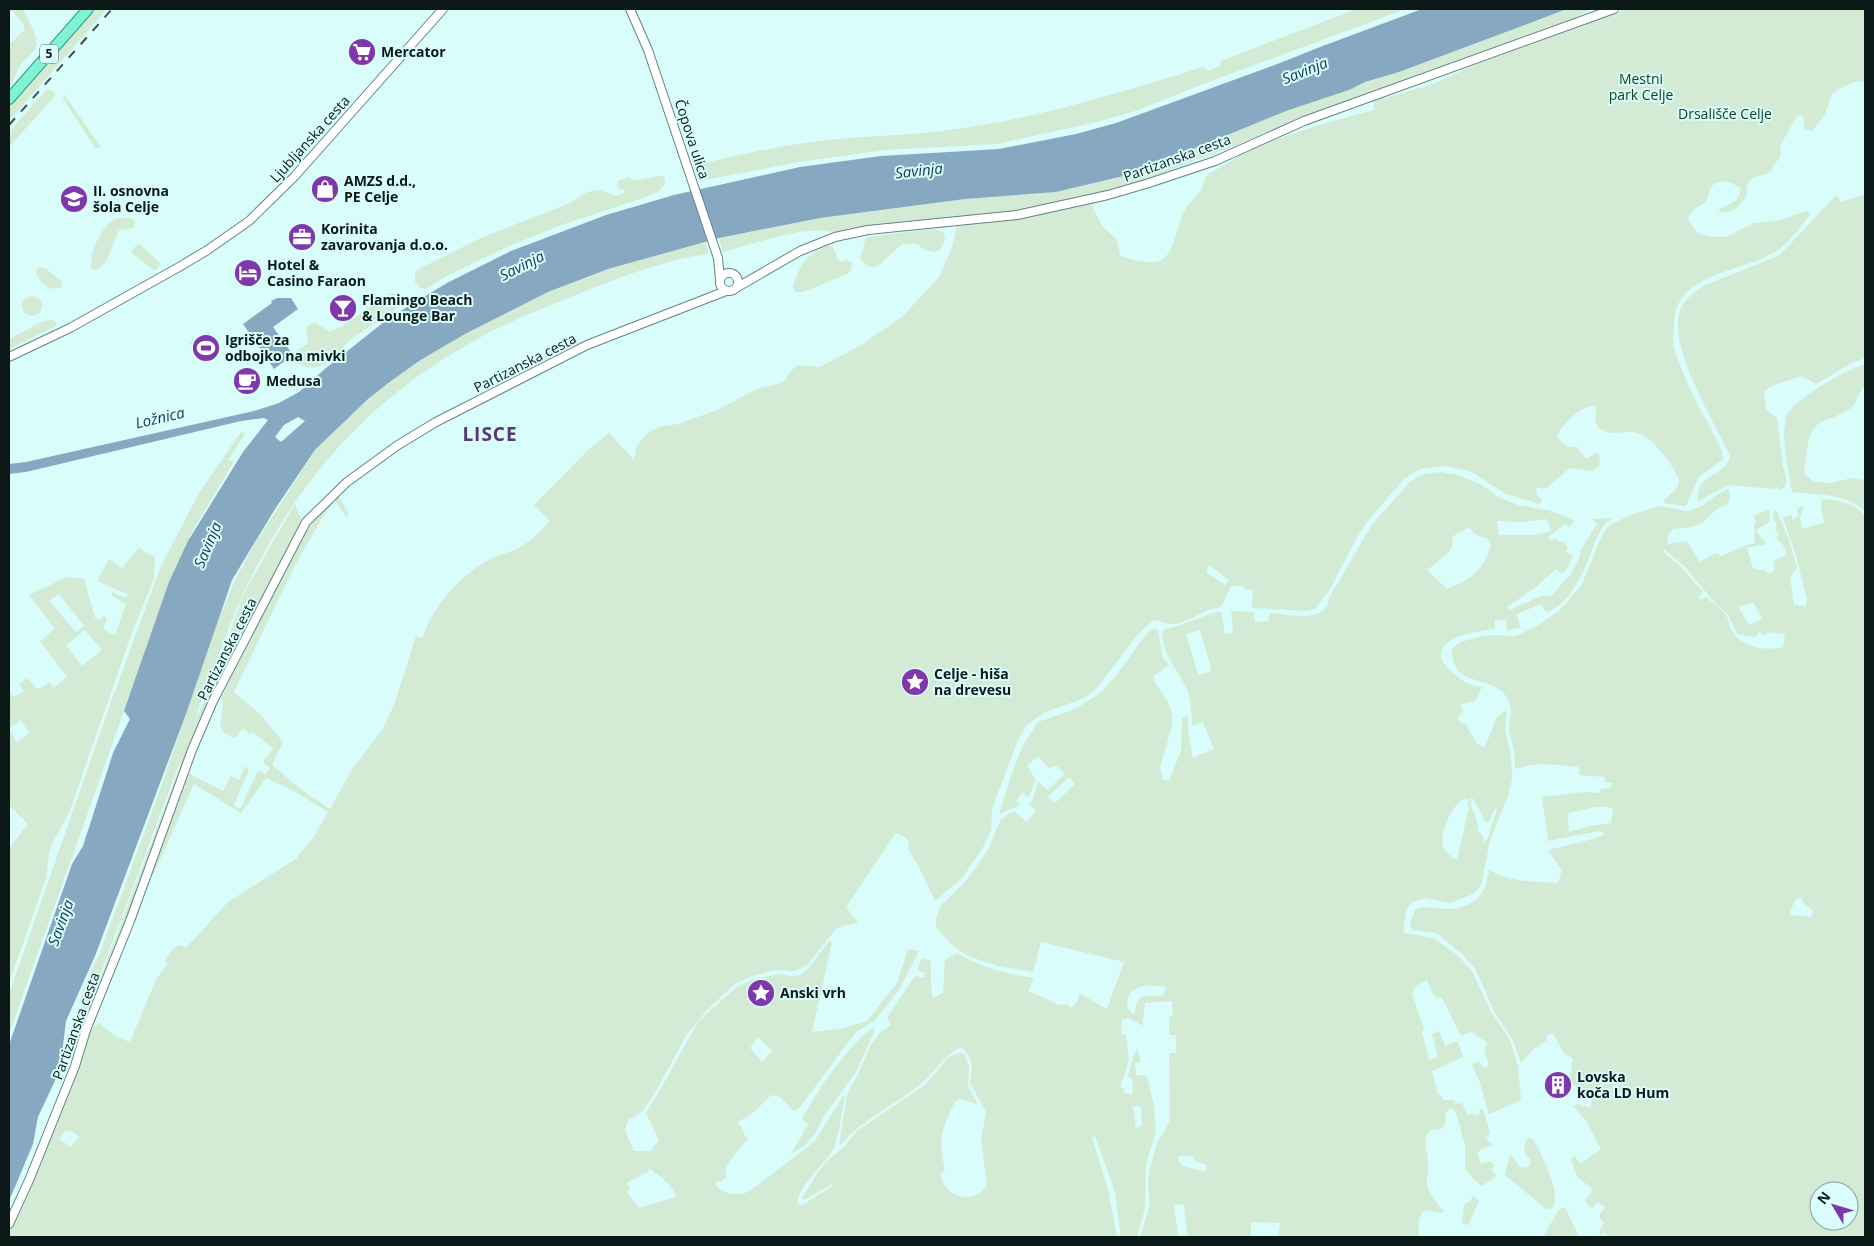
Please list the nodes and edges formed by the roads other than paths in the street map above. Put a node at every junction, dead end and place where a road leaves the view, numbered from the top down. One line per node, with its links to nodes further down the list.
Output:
1 (88, 9): 5 (main road, 5)
2 (443, 9): 13 (street, Ljubljanska cesta)
3 (630, 9): 6 (street, Čopova ulica)
4 (1614, 9): 8 (street, Partizanska cesta)
5 (9, 99)
6 (717, 255): 7 (street); 9 (street, Čopova ulica)
7 (733, 275): 8 (street, Partizanska cesta); 9 (street); 10 (street)
8 (756, 276): 10 (street)
9 (720, 282): 11 (street); 12 (street)
10 (736, 288): 11 (street)
11 (726, 291): 12 (street, Partizanska cesta)
12 (709, 298): 14 (street, Partizanska cesta)
13 (9, 357)
14 (9, 1224)

